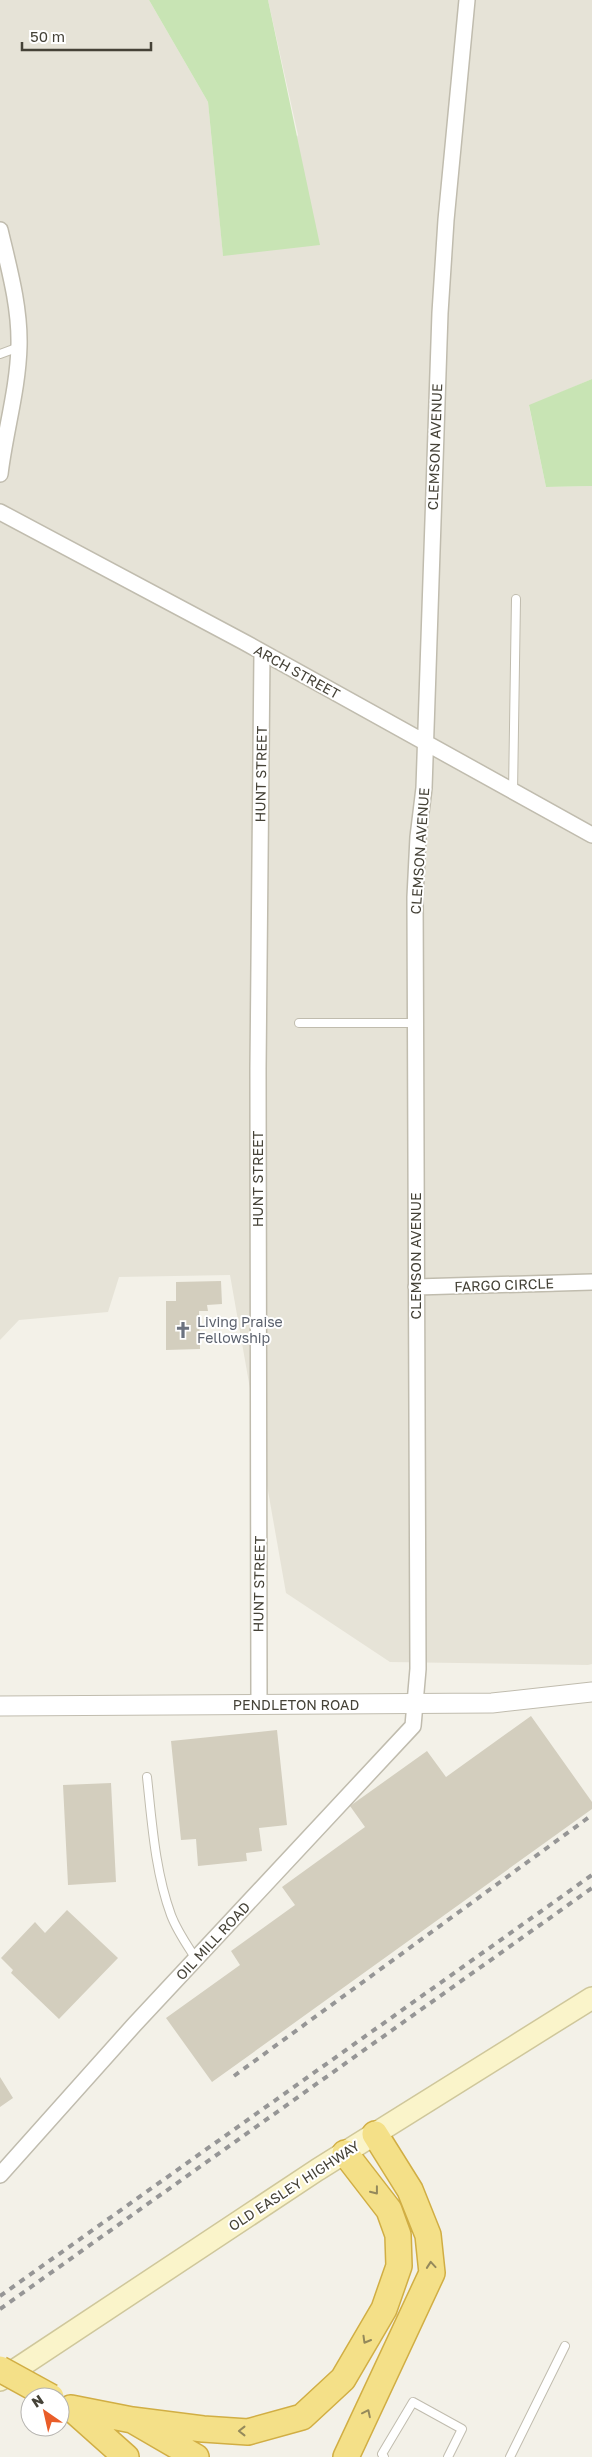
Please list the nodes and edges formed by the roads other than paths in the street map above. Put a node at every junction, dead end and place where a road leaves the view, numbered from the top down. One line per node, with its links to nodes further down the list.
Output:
1 (467, 0): 9 (street, CLEMSON AVENUE)
2 (0, 230): 3 (street)
3 (19, 347): 4 (lane); 5 (street)
4 (0, 354)
5 (0, 474)
6 (0, 512): 8 (street, ARCH STREET)
7 (516, 599): 10 (lane)
8 (262, 653): 9 (street, ARCH STREET); 18 (street, HUNT STREET)
9 (426, 744): 10 (street, ARCH STREET); 13 (street, CLEMSON AVENUE)
10 (513, 792): 11 (street, ARCH STREET)
11 (592, 835)
12 (299, 1023): 13 (lane)
13 (414, 1023): 15 (street, CLEMSON AVENUE)
14 (592, 1282): 15 (street, FARGO CIRCLE)
15 (416, 1287): 17 (street, CLEMSON AVENUE)
16 (592, 1692): 17 (street, PENDLETON ROAD)
17 (416, 1704): 18 (street, PENDLETON ROAD); 21 (street, OIL MILL ROAD)
18 (259, 1705): 19 (street, PENDLETON ROAD)
19 (0, 1706)
20 (148, 1777): 21 (lane)
21 (196, 1959): 25 (street, OIL MILL ROAD)
22 (592, 1998): 23 (main road, OLD EASLEY HIGHWAY)
23 (375, 2134): 24 (main road, OLD EASLEY HIGHWAY); 35 (highway, one-way to 23)
24 (345, 2153): 28 (main road, OLD EASLEY HIGHWAY); 32 (highway, one-way to 32)
25 (0, 2175)
26 (566, 2346): 38 (lane)
27 (0, 2369): 29 (highway, bridge)
28 (0, 2380)
29 (33, 2387)
30 (70, 2404): 32 (highway)
31 (70, 2410): 33 (highway)
32 (132, 2420): 34 (highway)
33 (126, 2457)
34 (196, 2457)
35 (346, 2457)
36 (384, 2457): 37 (lane)
37 (448, 2457)
38 (510, 2457)

